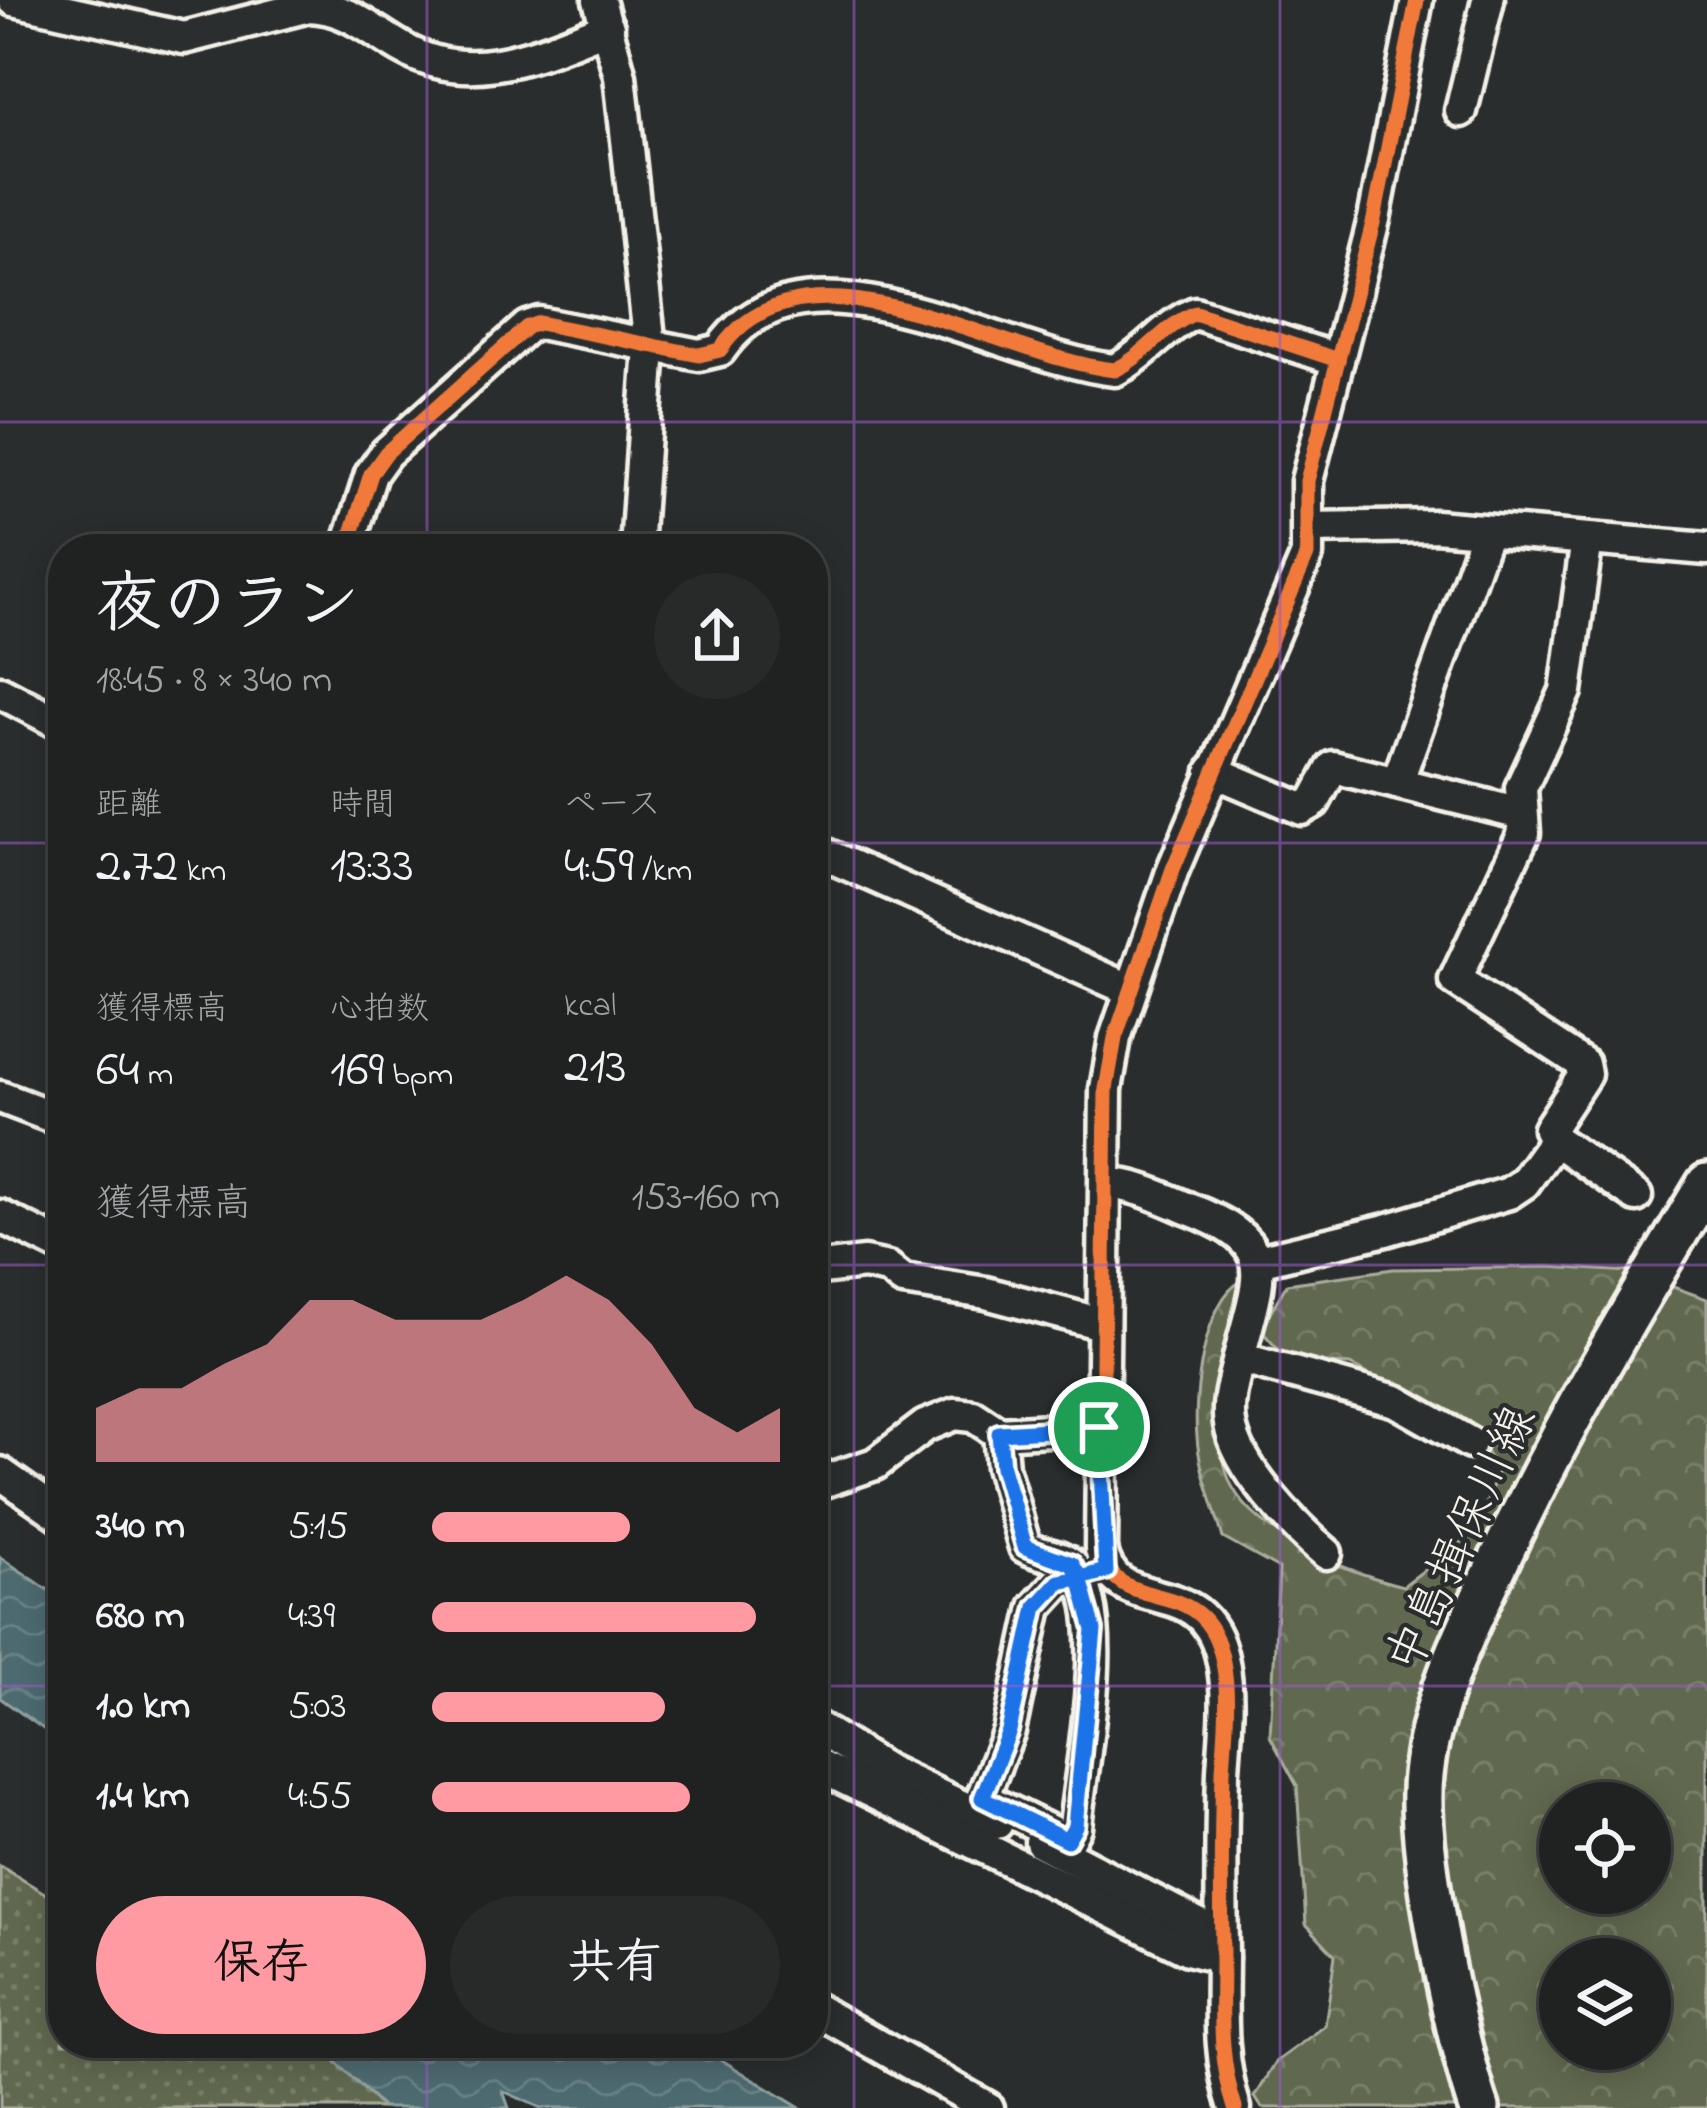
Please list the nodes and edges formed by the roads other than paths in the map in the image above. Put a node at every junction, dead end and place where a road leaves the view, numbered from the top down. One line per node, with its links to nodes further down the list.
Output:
1 (14, 0): 4 (street)
2 (1418, 0): 7 (street)
3 (1488, 0): 5 (street)
4 (603, 14): 6 (street)
5 (1461, 110)
6 (650, 346): 7 (street); 10 (street); 11 (street)
7 (1338, 360): 8 (street)
8 (1308, 529): 9 (street); 16 (street)
9 (1487, 530): 12 (street); 17 (street)
10 (352, 534)
11 (637, 534)
12 (1587, 539): 13 (street); 18 (street)
13 (1707, 548)
14 (0, 692): 15 (street)
15 (48, 717)
16 (1213, 771): 17 (street); 20 (street)
17 (1396, 783): 18 (street)
18 (1522, 808): 23 (street)
19 (828, 856): 20 (street)
20 (1131, 990): 24 (street)
21 (0, 1097): 22 (street)
22 (48, 1115)
23 (1555, 1140): 26 (street); 29 (street)
24 (1108, 1184): 29 (street); 31 (street)
25 (1707, 1184): 47 (main road, 中島揖保川線)
26 (1636, 1196)
27 (0, 1216): 28 (street)
28 (48, 1239)
29 (1258, 1261): 32 (street)
30 (828, 1267): 31 (street)
31 (1102, 1324): 33 (street)
32 (1239, 1358): 35 (street); 39 (street)
33 (1099, 1427): 34 (street); 40 (street)
34 (999, 1433): 37 (street); 40 (street)
35 (1470, 1443)
36 (0, 1473): 38 (street)
37 (828, 1480)
38 (48, 1506)
39 (1326, 1553)
40 (1093, 1574): 40 (street); 43 (street)
41 (828, 1734): 43 (street)
42 (828, 1771): 43 (street)
43 (1221, 1947): 45 (street)
44 (828, 2017): 46 (street)
45 (1232, 2105)
46 (988, 2108)
47 (1479, 2108)

